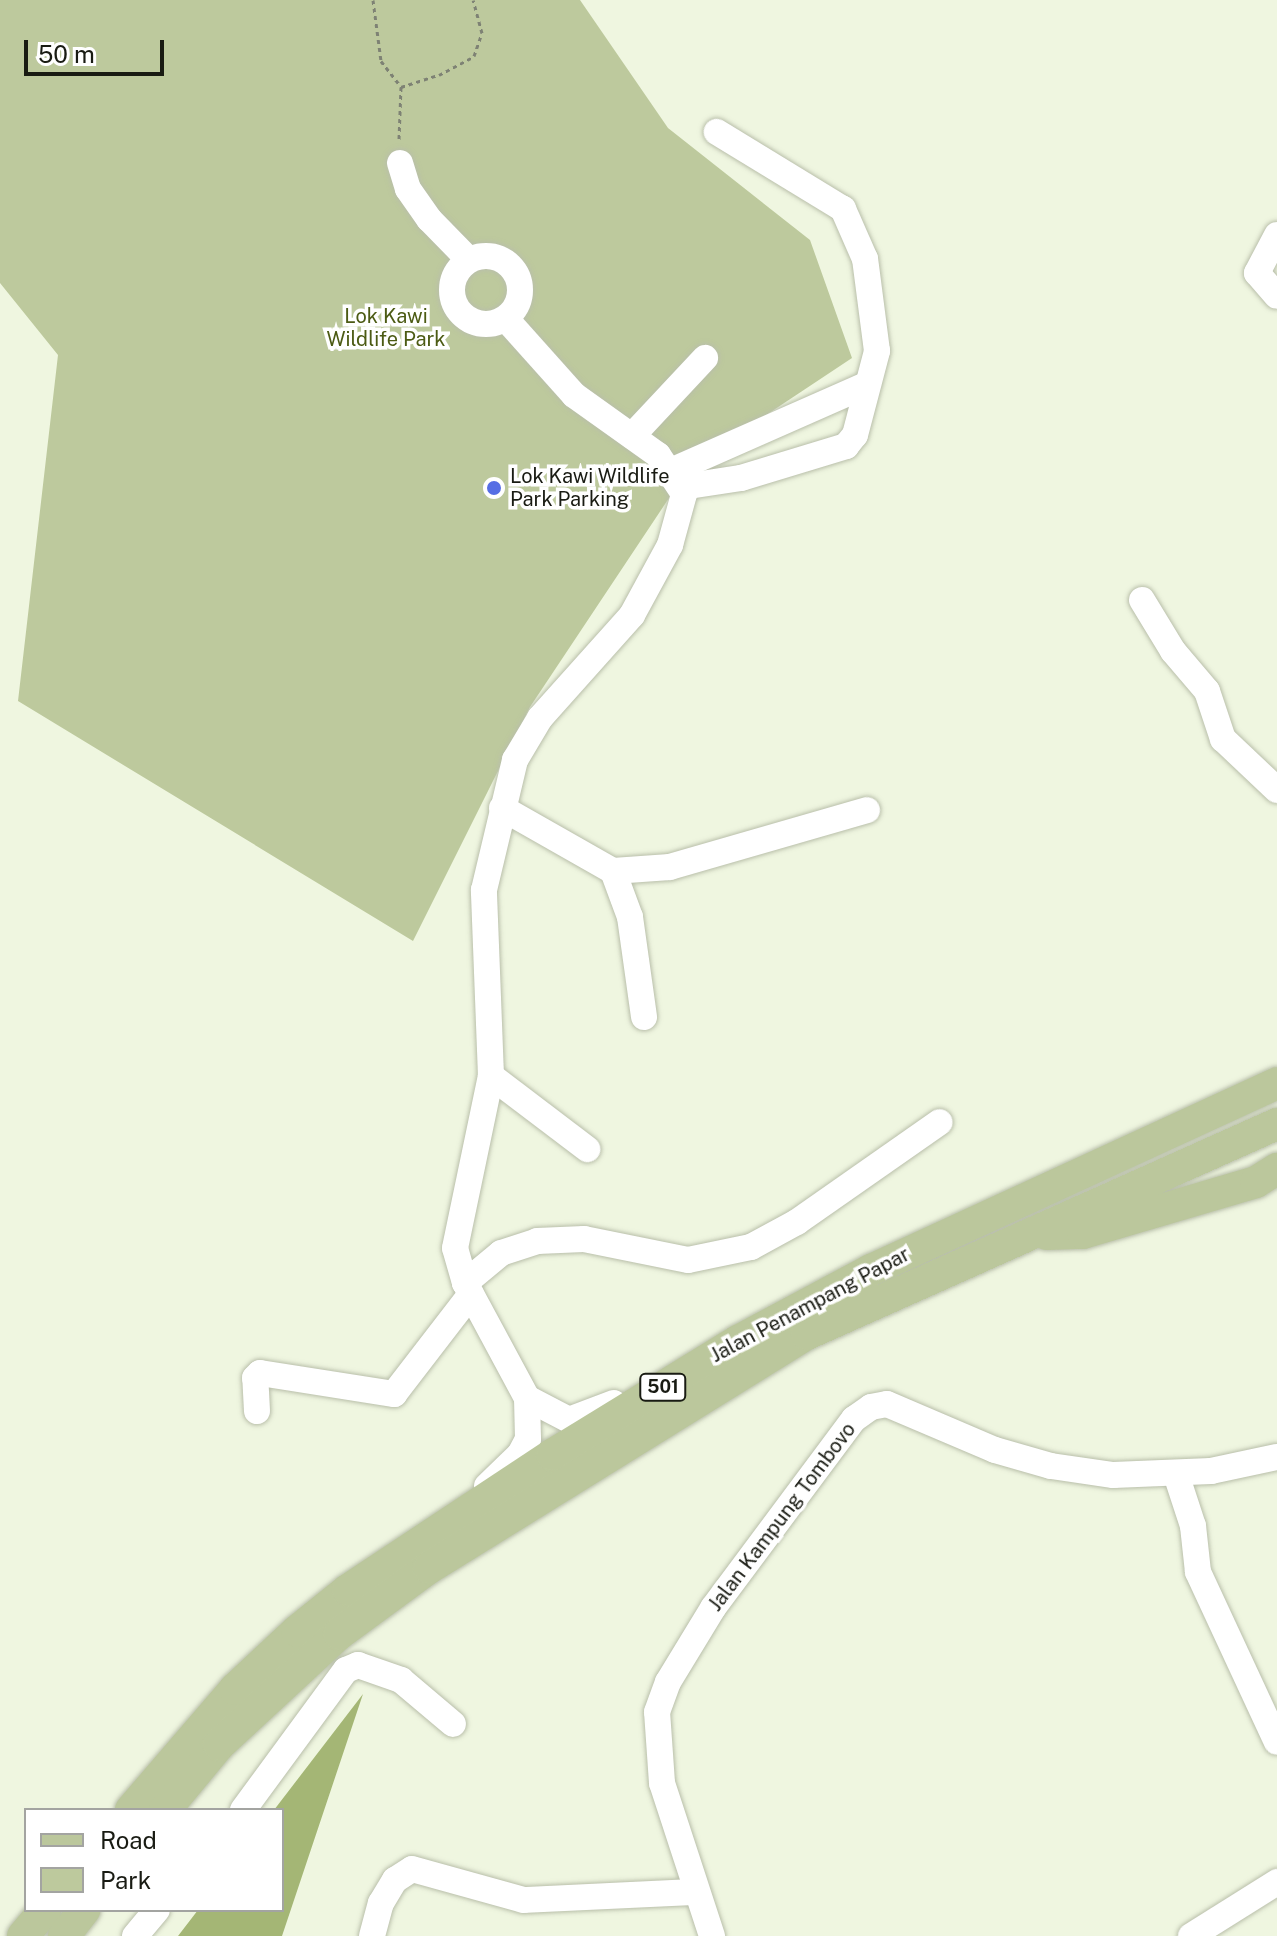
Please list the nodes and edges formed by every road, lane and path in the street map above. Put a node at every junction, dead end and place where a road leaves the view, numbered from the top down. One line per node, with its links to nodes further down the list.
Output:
1 (373, 0): 3 (path)
2 (473, 0): 3 (path)
3 (401, 87): 5 (path)
4 (717, 132): 11 (street)
5 (400, 163): 7 (street)
6 (1277, 235): 8 (street)
7 (469, 260): 9 (street); 9 (street)
8 (1277, 296)
9 (506, 319): 12 (street)
10 (705, 358): 12 (street)
11 (868, 384): 13 (street); 13 (street)
12 (632, 436): 13 (street)
13 (677, 479): 16 (street)
14 (1142, 600): 15 (street)
15 (1277, 790)
16 (502, 808): 18 (street); 20 (street)
17 (867, 810): 18 (street)
18 (613, 871): 19 (street)
19 (644, 1017)
20 (491, 1076): 26 (street); 29 (street)
21 (1277, 1083): 25 (main road, Jalan Penampang Papar / 501)
22 (1277, 1108): 25 (main road)
23 (940, 1122): 29 (street)
24 (1277, 1124): 28 (main road, Jalan Penampang Papar / 501)
25 (1171, 1129): 30 (main road, Jalan Penampang Papar / 501)
26 (587, 1149)
27 (1277, 1169): 28 (main road)
28 (1028, 1234): 39 (main road, Jalan Penampang Papar / 501)
29 (468, 1288): 31 (street); 32 (street)
30 (680, 1376): 31 (street); 35 (main road, Jalan Penampang Papar / 501)
31 (527, 1398): 35 (street)
32 (257, 1411)
33 (1277, 1457): 34 (street, Jalan Kampung Tombovo)
34 (1176, 1474): 37 (street); 42 (street, Jalan Kampung Tombovo)
35 (446, 1524): 38 (main road, Jalan Penampang Papar / 501)
36 (453, 1724): 40 (street)
37 (1277, 1742)
38 (133, 1808)
39 (167, 1808)
40 (244, 1808)
41 (1277, 1882): 51 (street)
42 (696, 1892): 49 (street); 50 (street, Jalan Kampung Tombovo)
43 (43, 1912): 46 (main road)
44 (82, 1912): 47 (main road)
45 (155, 1912): 48 (street)
46 (23, 1936)
47 (64, 1936)
48 (135, 1936)
49 (372, 1936)
50 (712, 1936)
51 (1191, 1936)

